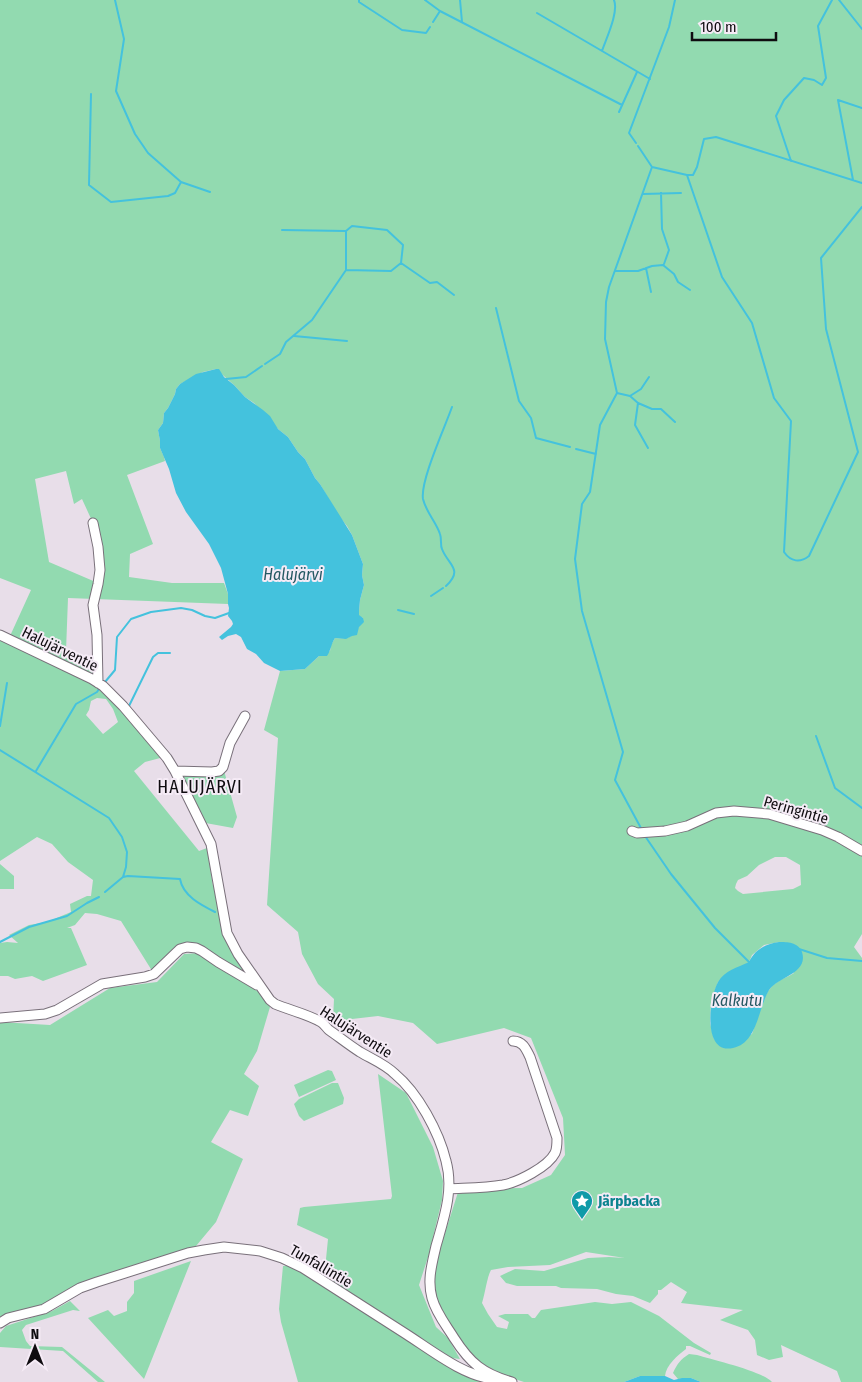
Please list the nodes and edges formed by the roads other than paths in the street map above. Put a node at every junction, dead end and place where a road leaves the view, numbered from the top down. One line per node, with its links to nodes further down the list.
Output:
1 (93, 523): 3 (street)
2 (0, 635): 3 (street, Halujärventie)
3 (98, 683): 5 (street, Halujärventie)
4 (245, 716): 5 (street)
5 (175, 771): 8 (street, Halujärventie)
6 (632, 831): 7 (street, Peringintie)
7 (862, 851)
8 (260, 986): 9 (street); 11 (street, Halujärventie)
9 (0, 1018)
10 (513, 1041): 11 (street)
11 (449, 1189): 13 (street, Halujärventie)
12 (0, 1323): 13 (street, Tunfallintie)
13 (502, 1379): 14 (street, Halujärventie)
14 (512, 1382)

